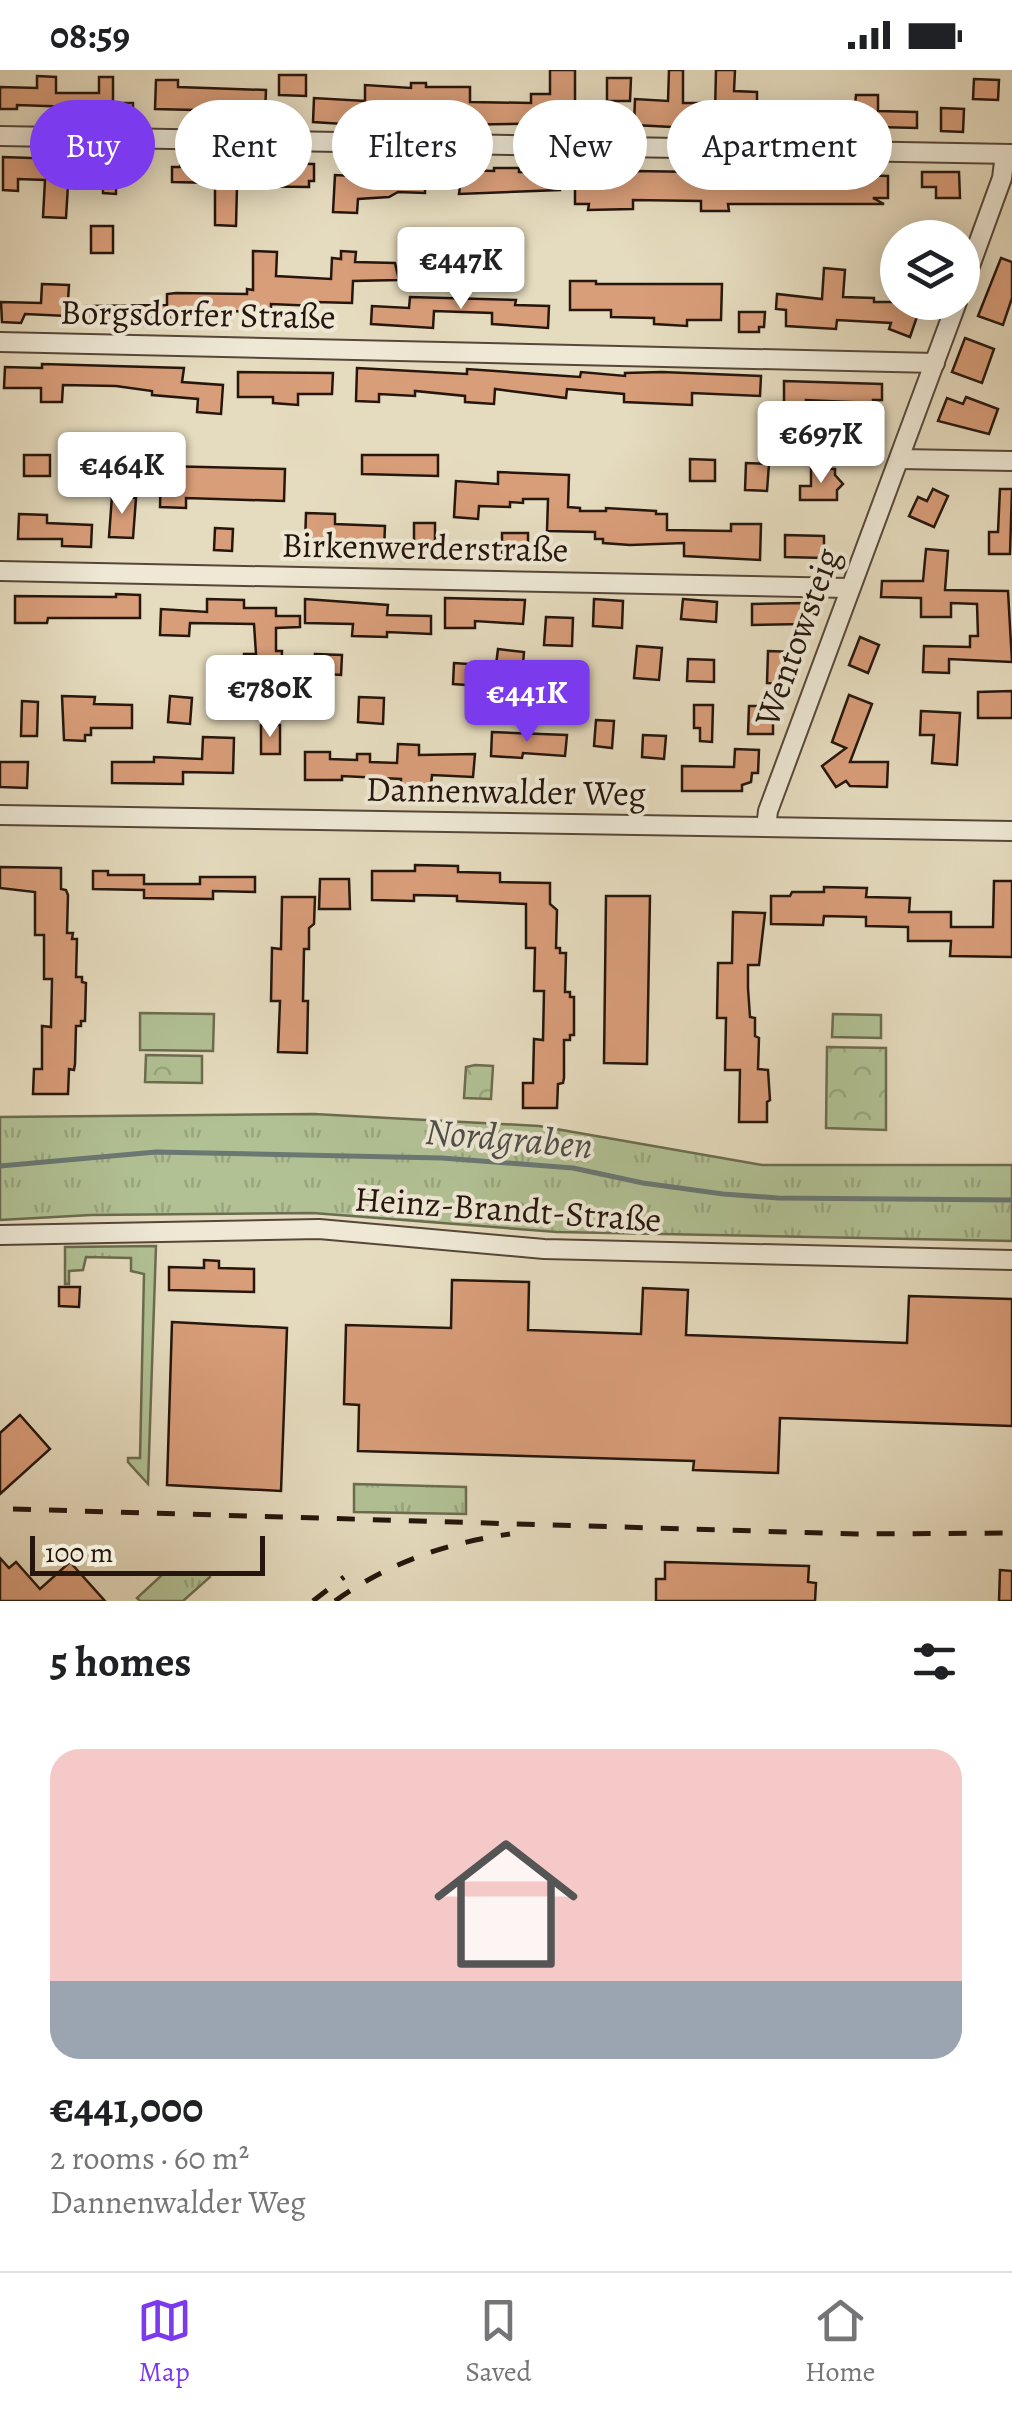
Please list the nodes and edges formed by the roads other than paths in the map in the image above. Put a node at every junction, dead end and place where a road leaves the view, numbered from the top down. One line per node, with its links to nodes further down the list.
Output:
1 (0, 136): 2 (street)
2 (1009, 154): 3 (street)
3 (980, 238)
4 (951, 320): 6 (street, Wentowsteig)
5 (0, 342): 6 (street, Borgsdorfer Straße)
6 (935, 363): 7 (street, Wentowsteig)
7 (900, 459): 8 (street); 10 (street, Wentowsteig)
8 (1012, 461)
9 (0, 571): 10 (street, Birkenwerderstraße)
10 (848, 588): 12 (street, Wentowsteig)
11 (0, 816): 12 (street, Dannenwalder Weg)
12 (766, 827): 13 (street, Dannenwalder Weg)
13 (1012, 831)
14 (0, 1234): 15 (street, Heinz-Brandt-Straße)
15 (1012, 1260)

